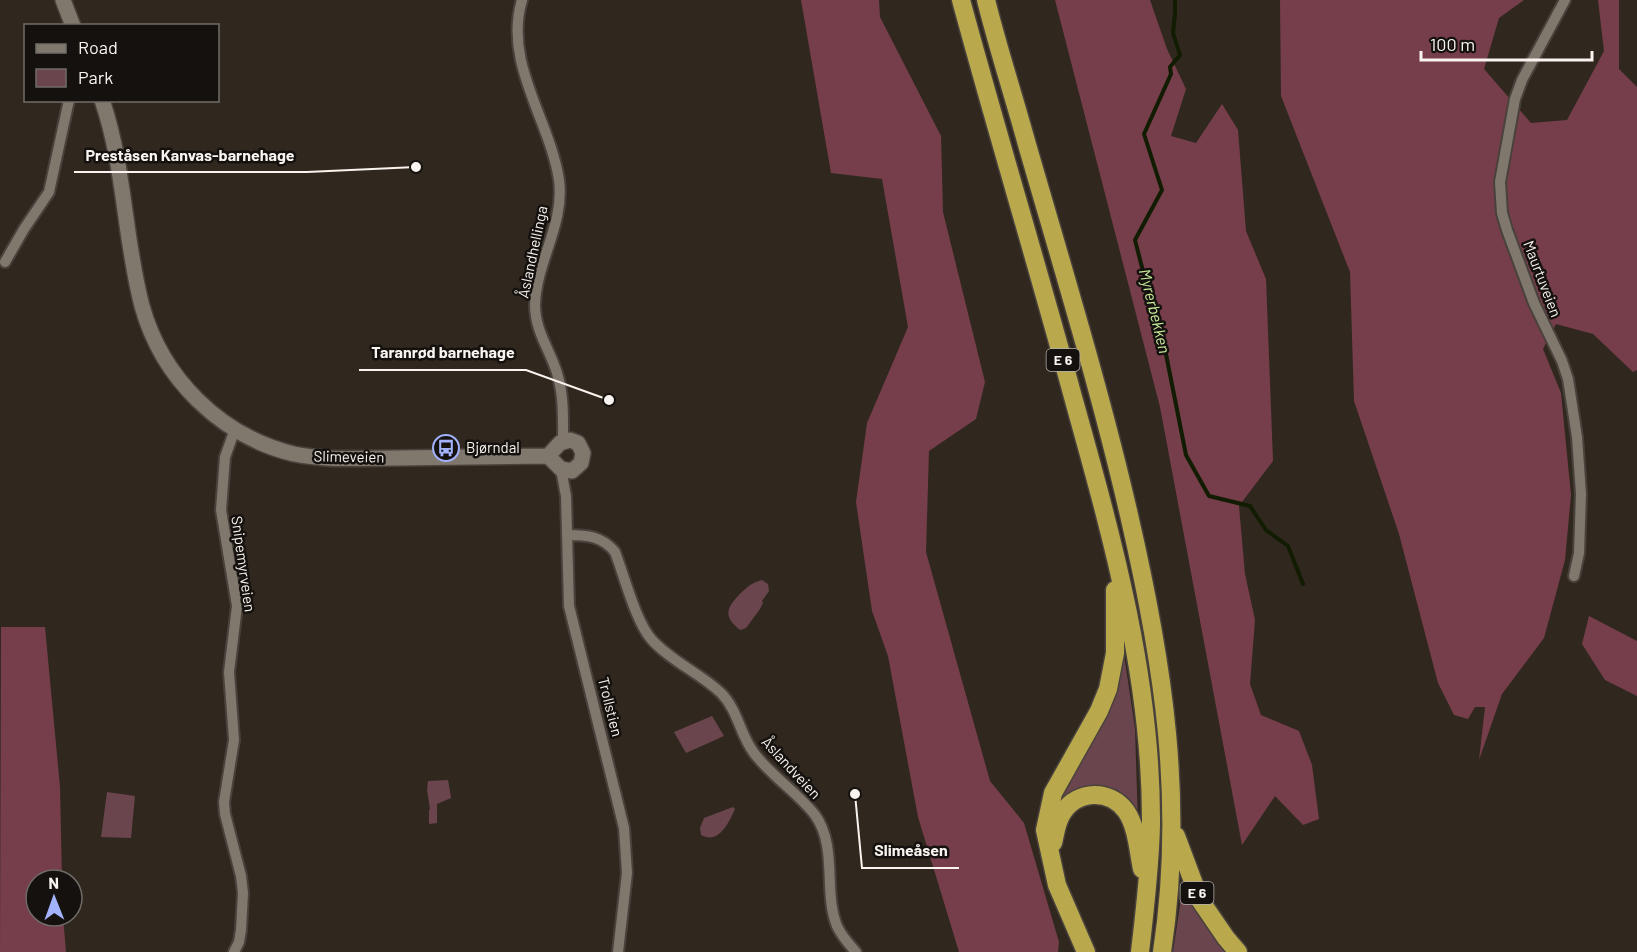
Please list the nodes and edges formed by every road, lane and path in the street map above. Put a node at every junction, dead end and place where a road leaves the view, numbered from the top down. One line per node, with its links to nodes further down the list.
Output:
1 (63, 0): 6 (street)
2 (522, 0): 11 (street, Åslandhellinga)
3 (961, 0): 15 (highway, E 6)
4 (986, 0): 17 (highway, E 6)
5 (1565, 0): 16 (street, Maurtuveien)
6 (72, 24)
7 (69, 102): 9 (street)
8 (102, 102): 10 (street, Slimeveien)
9 (5, 262)
10 (235, 429): 12 (street, Slimeveien); 20 (street, Snipemyrveien)
11 (563, 441): 12 (street); 13 (street)
12 (548, 456): 13 (street)
13 (561, 469): 14 (street, Trollstien)
14 (567, 535): 21 (street, Trollstien); 22 (street, Åslandveien)
15 (1114, 546): 18 (highway, E 6); 19 (highway, E 6)
16 (1574, 576)
17 (1172, 825): 25 (highway, E 6); 26 (highway, E 6)
18 (1050, 860): 19 (highway, E 6); 23 (highway, E 6)
19 (1147, 891): 24 (highway, E 6)
20 (234, 952)
21 (618, 952)
22 (856, 952)
23 (1086, 952)
24 (1140, 952)
25 (1162, 952)
26 (1238, 952)

